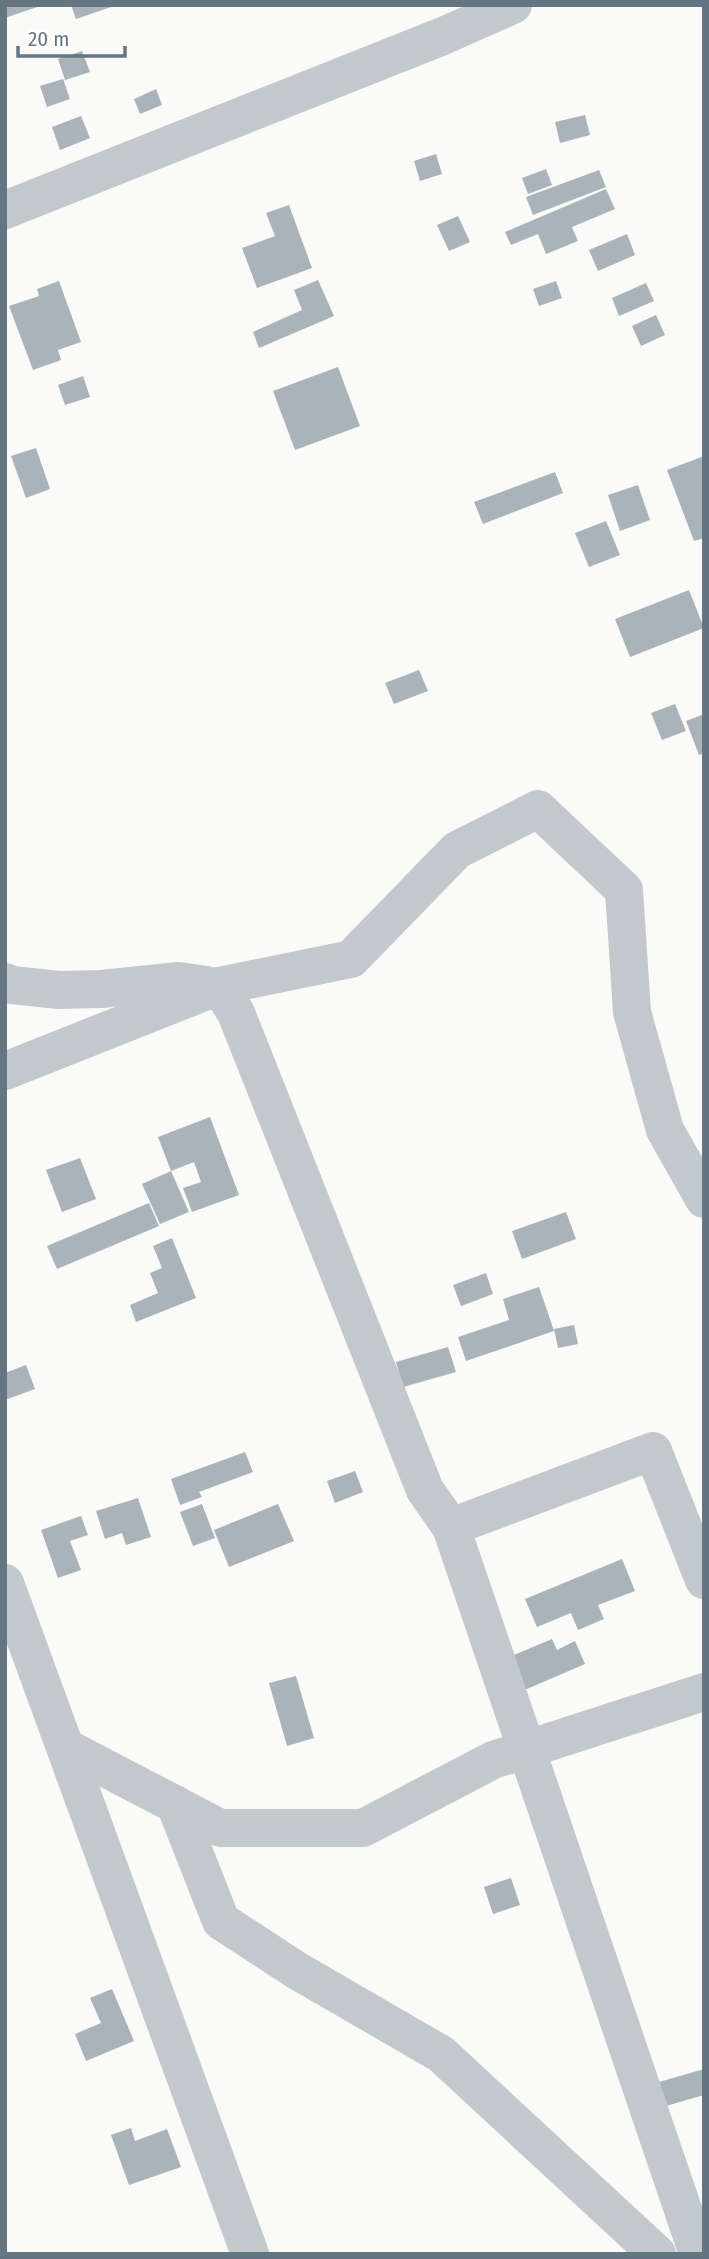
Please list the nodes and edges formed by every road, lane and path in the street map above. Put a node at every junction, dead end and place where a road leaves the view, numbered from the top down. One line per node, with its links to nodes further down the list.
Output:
1 (513, 5): 2 (street)
2 (437, 20): 3 (street)
3 (5, 210)
4 (5, 982): 5 (street)
5 (219, 986): 6 (street); 7 (street); 8 (street)
6 (5, 1071)
7 (704, 1199)
8 (451, 1527): 9 (street); 13 (street)
9 (704, 1580)
10 (5, 1583): 12 (street)
11 (704, 1692): 13 (street)
12 (65, 1746): 14 (street); 15 (street)
13 (526, 1749): 14 (street); 17 (street)
14 (175, 1804): 16 (street)
15 (250, 2254)
16 (657, 2254)
17 (698, 2254)

